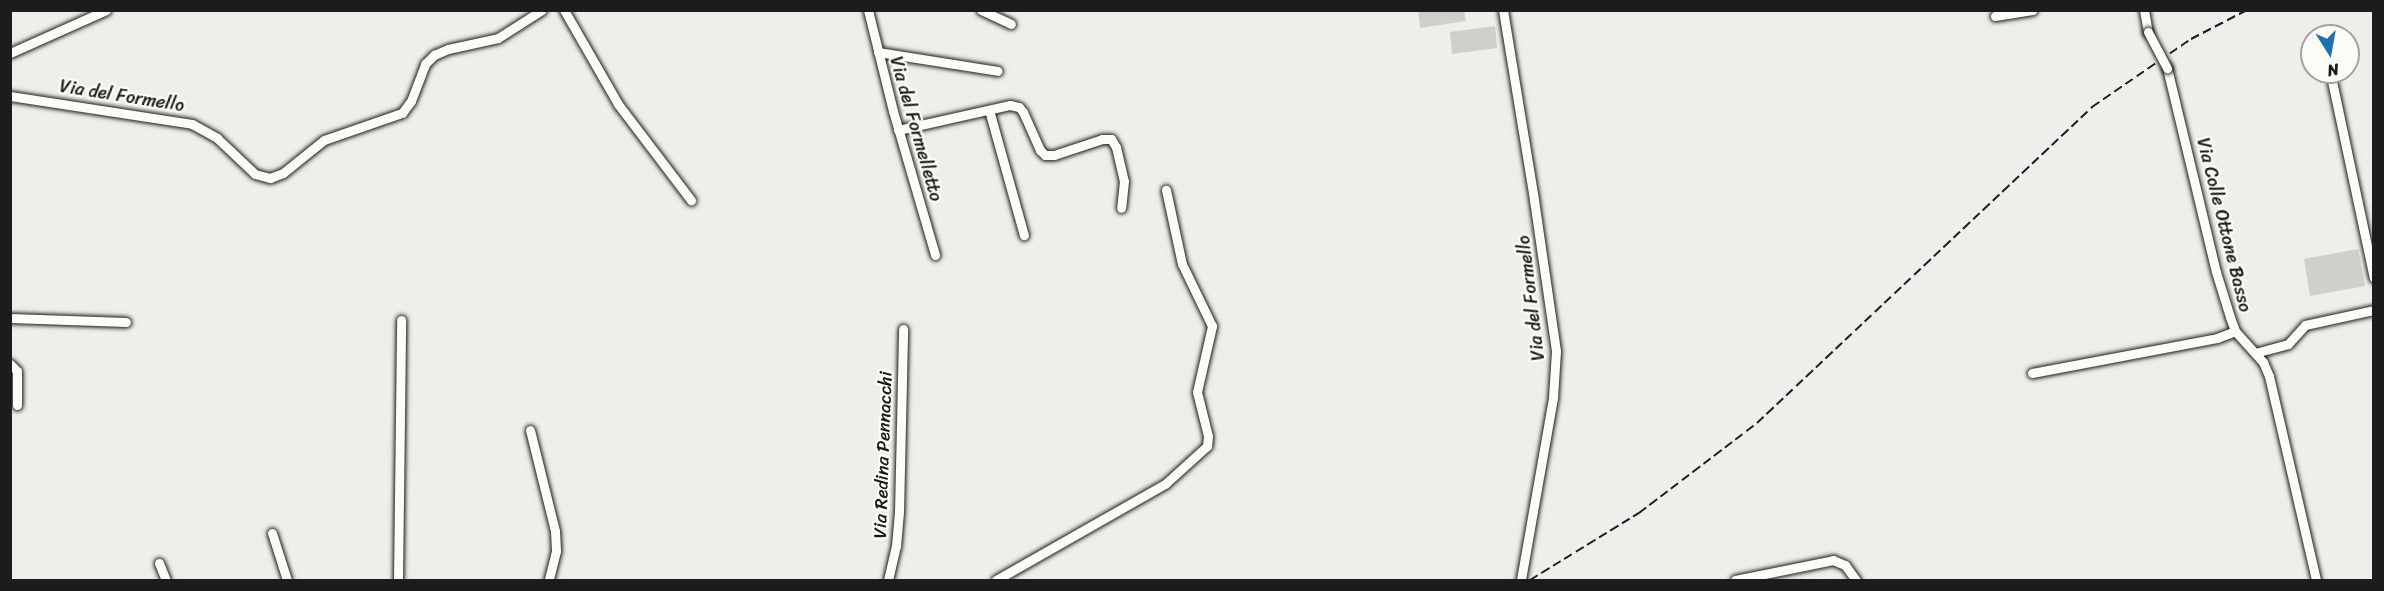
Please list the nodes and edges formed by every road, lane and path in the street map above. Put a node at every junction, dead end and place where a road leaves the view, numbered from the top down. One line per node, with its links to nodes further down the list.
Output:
1 (106, 10): 12 (street)
2 (542, 10): 15 (street, Via del Formello)
3 (564, 10): 19 (street)
4 (868, 10): 11 (street, Via del Formelletto)
5 (981, 10): 10 (street)
6 (1503, 10): 43 (street, Via del Formello)
7 (2033, 10): 9 (street)
8 (2144, 10): 29 (street, Via Colle Ottone Basso, bridge)
9 (1995, 16)
10 (1011, 24)
11 (878, 52): 13 (street); 17 (street, Via del Formelletto)
12 (10, 53)
13 (998, 71)
14 (2333, 84): 23 (street)
15 (10, 96)
16 (989, 110): 17 (street); 20 (street); 21 (street)
17 (898, 130): 22 (street, Via del Formelletto)
18 (1166, 190): 42 (street)
19 (691, 200)
20 (1121, 208)
21 (1024, 235)
22 (935, 255)
23 (2373, 278)
24 (2373, 310): 30 (street)
25 (10, 318): 27 (street)
26 (401, 320): 39 (street)
27 (126, 322)
28 (903, 329): 41 (street, Via Redina Pennacchi)
29 (2235, 331): 30 (street, Via Colle Ottone Basso); 32 (street)
30 (2255, 354): 46 (street, Via Colle Ottone Basso)
31 (10, 364): 33 (street)
32 (2032, 373)
33 (17, 405)
34 (530, 430): 40 (street)
35 (272, 533): 38 (street)
36 (159, 563): 37 (street)
37 (166, 580)
38 (287, 580)
39 (398, 580)
40 (549, 580)
41 (888, 580)
42 (996, 580)
43 (1521, 580)
44 (1735, 580): 45 (street)
45 (1856, 580)
46 (2316, 580)

